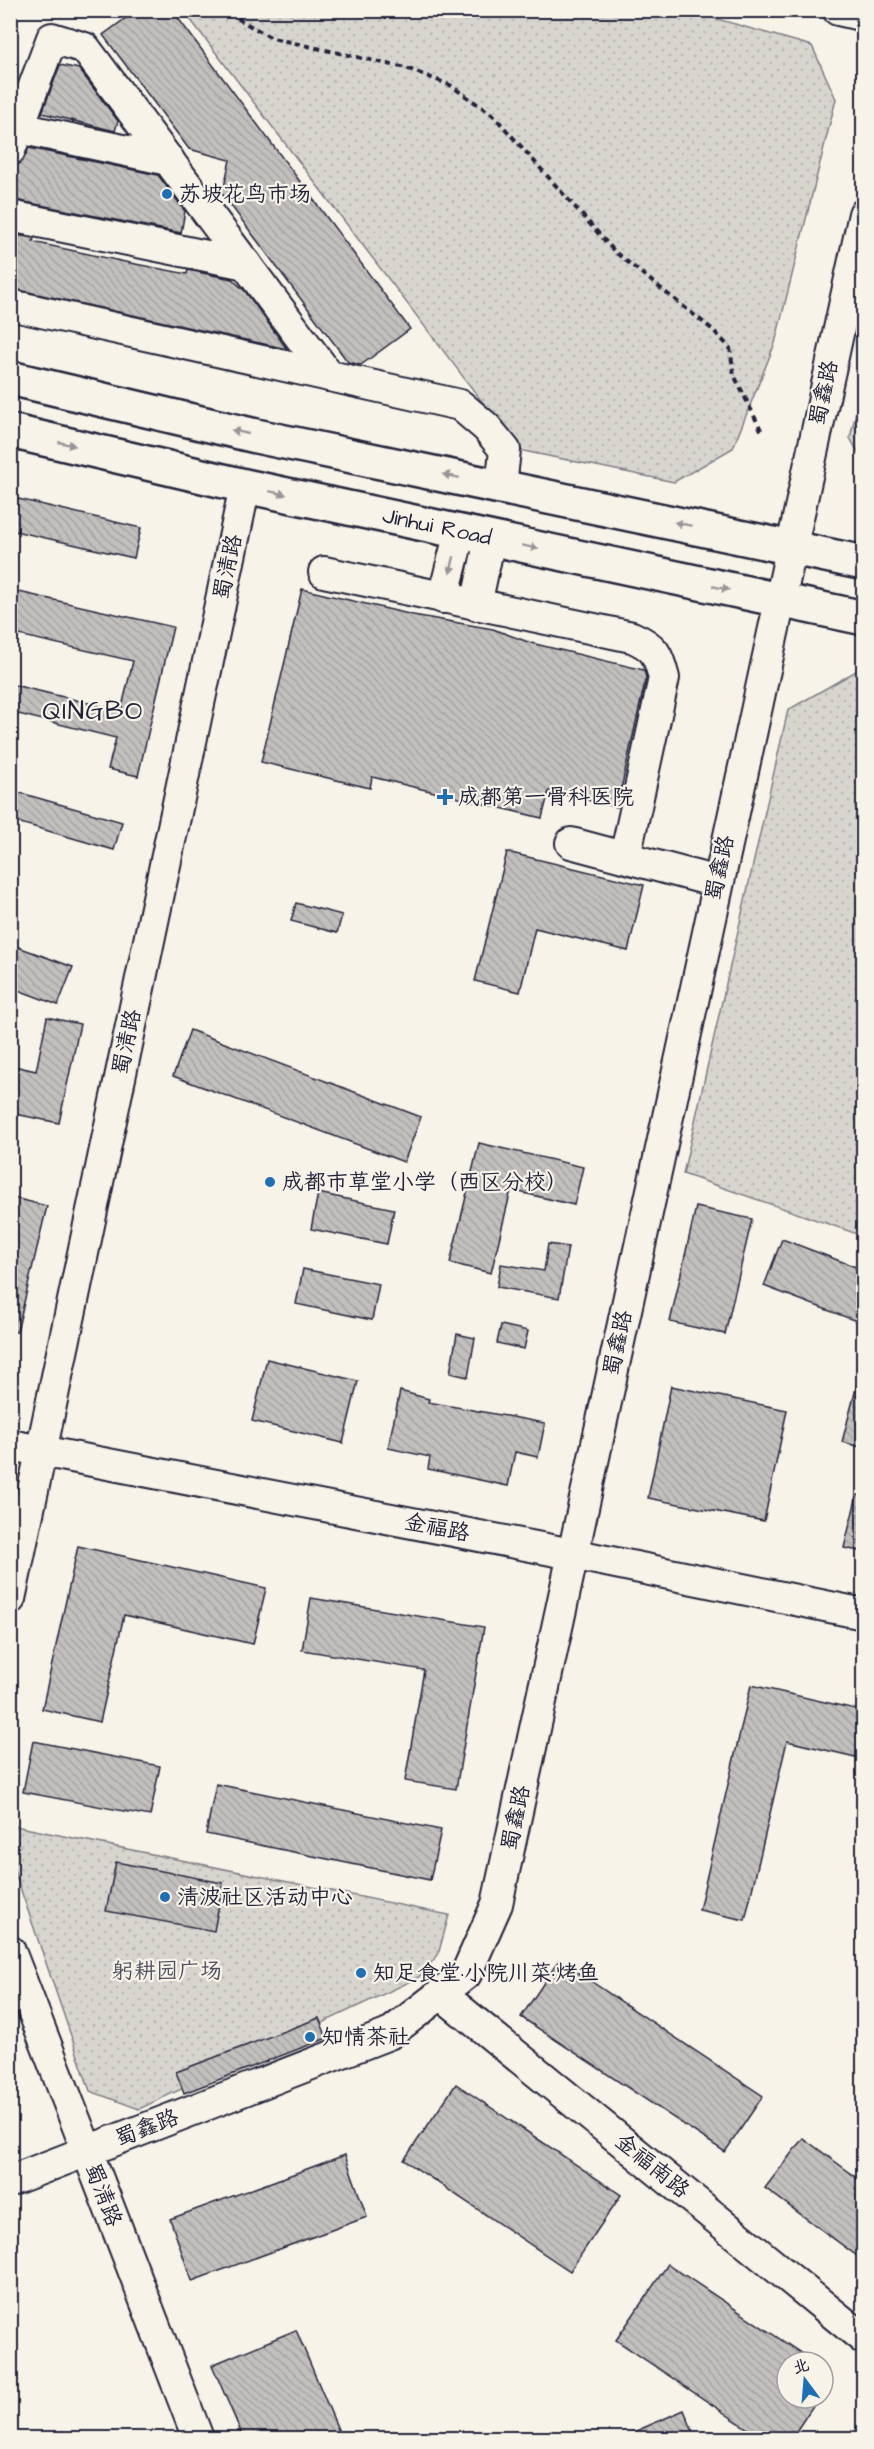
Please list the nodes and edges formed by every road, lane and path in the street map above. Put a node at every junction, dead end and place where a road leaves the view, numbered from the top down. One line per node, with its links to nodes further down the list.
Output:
1 (231, 10): 13 (path)
2 (838, 10): 3 (street)
3 (864, 16)
4 (15, 139): 5 (street); 5 (street)
5 (169, 160): 8 (street)
6 (864, 214): 17 (street, 蜀鑫路)
7 (10, 216): 8 (street)
8 (246, 264): 10 (street)
9 (10, 304): 10 (street)
10 (329, 376): 15 (street)
11 (10, 378): 15 (main road, one-way to 11)
12 (10, 431): 14 (main road, Jinhui Road, one-way to 14)
13 (763, 434)
14 (245, 486): 16 (main road, Jinhui Road, one-way to 16); 28 (street, 蜀清路)
15 (501, 487): 16 (main road); 17 (main road, one-way to 15)
16 (475, 535): 20 (street, one-way to 20); 21 (main road, Jinhui Road, one-way to 21); 22 (street)
17 (790, 546): 18 (main road); 21 (street, 蜀鑫路)
18 (864, 563)
19 (324, 572): 20 (street)
20 (443, 598): 22 (street)
21 (778, 600): 23 (main road, Jinhui Road); 26 (street, 蜀鑫路)
22 (476, 605): 25 (street)
23 (864, 618)
24 (571, 843): 25 (street)
25 (625, 857): 26 (street)
26 (717, 882): 29 (street, 蜀鑫路)
27 (10, 1446): 28 (street, 金福路)
28 (40, 1451): 29 (street, 金福路); 30 (street, 蜀清路)
29 (572, 1554): 31 (street, 金福路); 33 (street, 蜀鑫路)
30 (10, 1599)
31 (864, 1614)
32 (10, 1951): 34 (street, 蜀清路)
33 (441, 1994): 34 (street, 蜀鑫路); 36 (street, 金福南路)
34 (87, 2152): 35 (street, 蜀鑫路); 37 (street, 蜀清路)
35 (10, 2181)
36 (864, 2339)
37 (198, 2439)

